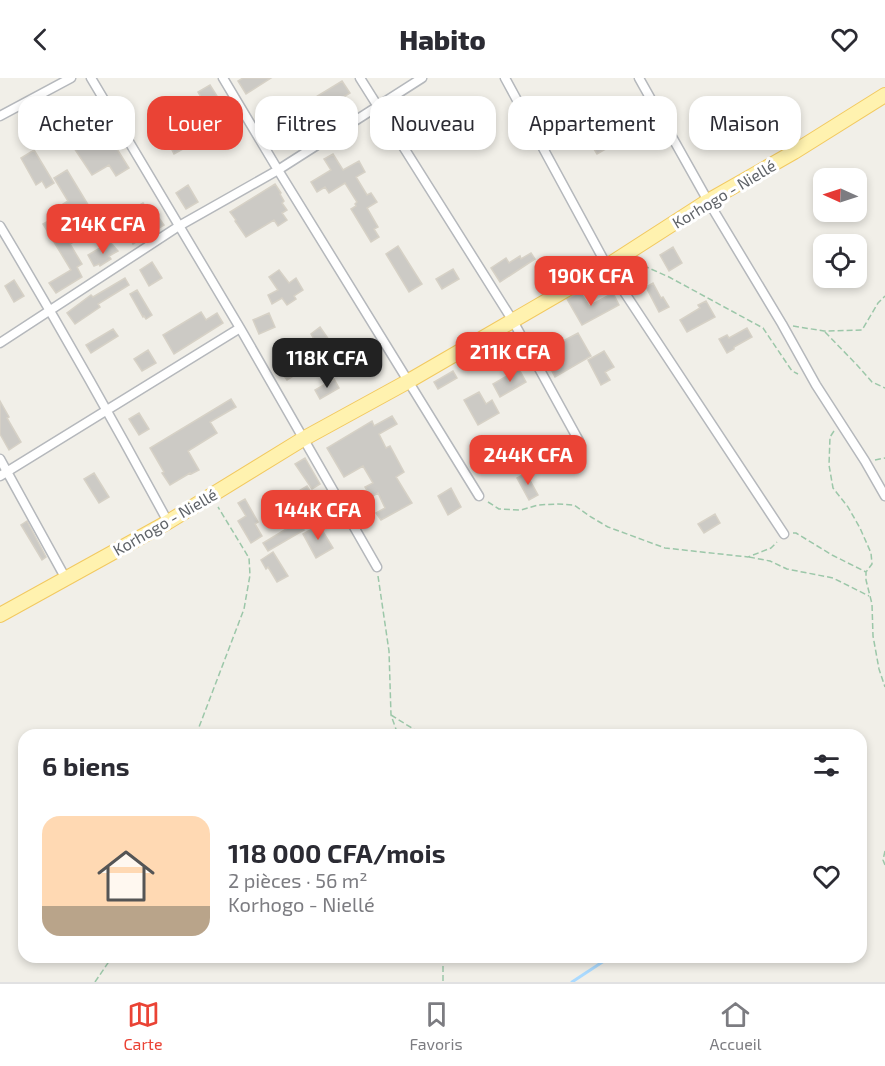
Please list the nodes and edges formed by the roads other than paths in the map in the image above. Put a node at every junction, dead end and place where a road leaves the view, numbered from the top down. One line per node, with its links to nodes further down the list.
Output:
1 (71, 78): 12 (street)
2 (91, 78): 17 (street)
3 (223, 78): 14 (street)
4 (360, 78): 9 (street)
5 (422, 78): 10 (street)
6 (505, 78): 18 (street)
7 (639, 78): 15 (street)
8 (885, 95): 15 (main road, Korhogo - Niellé)
9 (371, 96)
10 (395, 96)
11 (370, 112): 14 (street)
12 (0, 116)
13 (405, 150): 20 (street)
14 (278, 170): 17 (street); 23 (street)
15 (708, 201): 18 (main road, Korhogo - Niellé); 30 (street)
16 (0, 226): 19 (street)
17 (179, 226): 19 (street); 21 (street)
18 (607, 266): 20 (main road, Korhogo - Niellé); 32 (street)
19 (51, 310): 22 (street); 24 (street)
20 (513, 321): 23 (main road, Korhogo - Niellé); 26 (street)
21 (240, 327): 24 (street); 25 (street)
22 (0, 343)
23 (407, 382): 25 (main road, Korhogo - Niellé); 29 (street)
24 (108, 410): 28 (street); 31 (street)
25 (303, 439): 31 (main road, Korhogo - Niellé); 33 (street)
26 (579, 441)
27 (0, 459): 28 (street)
28 (4, 474): 34 (street)
29 (479, 496)
30 (885, 496)
31 (168, 522): 34 (main road, Korhogo - Niellé)
32 (784, 534)
33 (377, 567)
34 (66, 579): 35 (main road, Korhogo - Niellé)
35 (0, 615)

